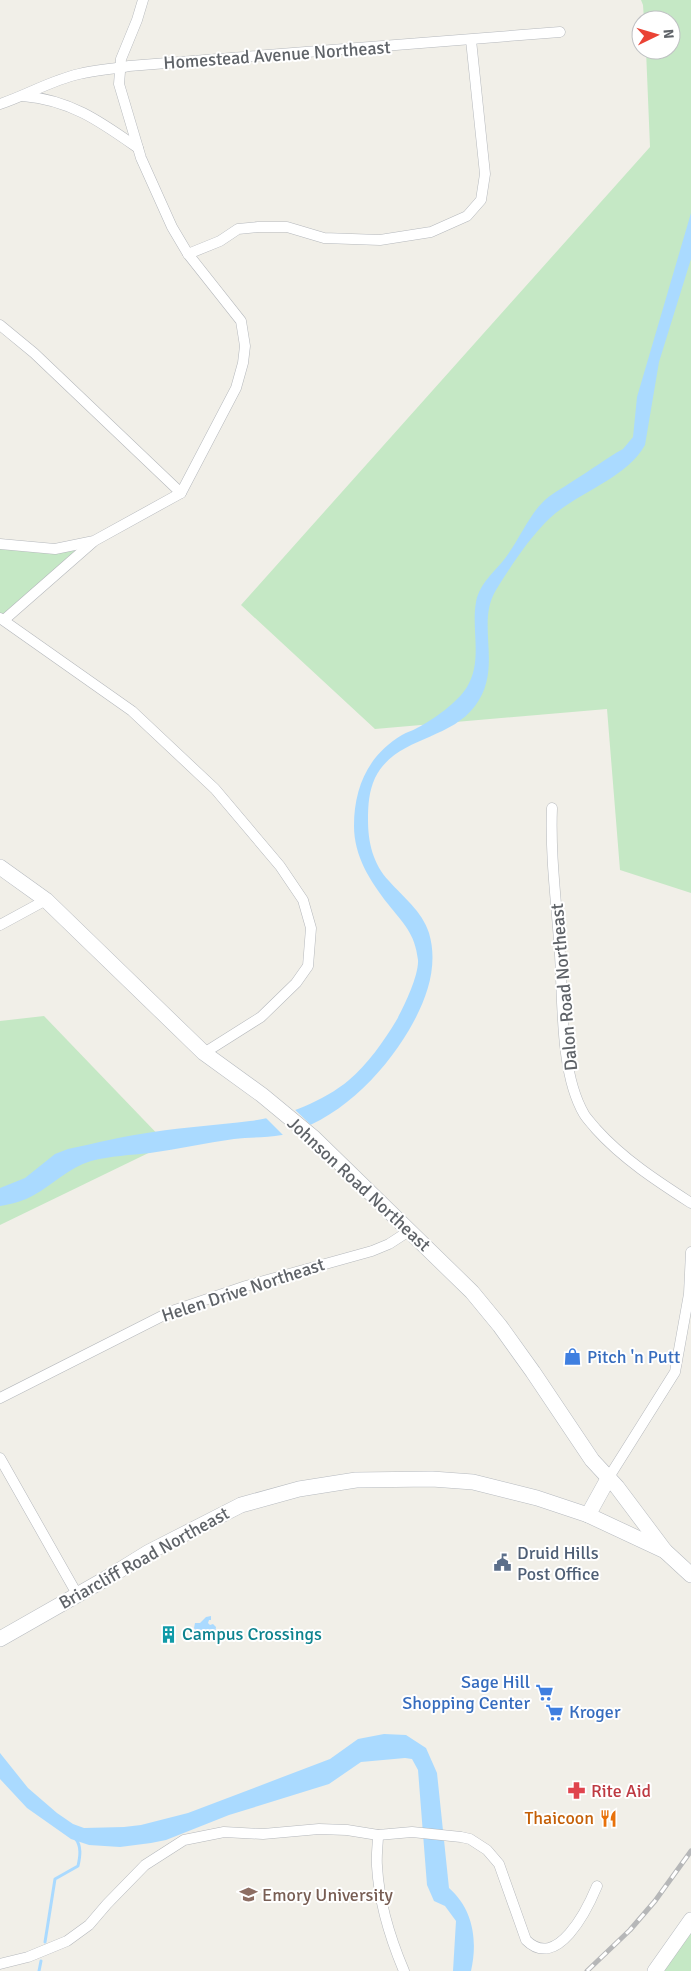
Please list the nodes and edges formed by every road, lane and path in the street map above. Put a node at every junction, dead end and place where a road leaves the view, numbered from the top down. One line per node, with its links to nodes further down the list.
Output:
1 (143, 0): 4 (street)
2 (560, 32): 3 (street, Homestead Avenue Northeast)
3 (471, 40): 4 (street, Homestead Avenue Northeast); 8 (street)
4 (120, 68): 5 (street, Homestead Avenue Northeast); 7 (street)
5 (23, 96): 6 (street, Homestead Avenue Northeast); 7 (street)
6 (0, 104)
7 (138, 148): 8 (street)
8 (188, 254): 10 (street)
9 (0, 325): 10 (street)
10 (181, 494): 11 (street)
11 (94, 541): 12 (street); 13 (street)
12 (0, 544)
13 (2, 619): 18 (street)
14 (552, 808): 19 (street, Dalon Road Northeast)
15 (0, 867): 16 (street, Johnson Road Northeast)
16 (46, 900): 17 (street); 18 (street, Johnson Road Northeast)
17 (0, 925)
18 (204, 1053): 20 (street, Johnson Road Northeast)
19 (691, 1203)
20 (409, 1231): 22 (street, Helen Drive Northeast); 24 (street, Johnson Road Northeast)
21 (691, 1252): 24 (street)
22 (0, 1398)
23 (0, 1458): 28 (street)
24 (609, 1477): 25 (street); 26 (street, Johnson Road Northeast)
25 (588, 1515): 26 (street, Briarcliff Road Northeast); 28 (street, Briarcliff Road Northeast)
26 (666, 1551): 27 (street, Briarcliff Road Northeast)
27 (691, 1575)
28 (77, 1594): 29 (street, Briarcliff Road Northeast)
29 (0, 1639)
30 (378, 1835): 31 (street); 33 (street); 34 (street)
31 (597, 1886)
32 (691, 1920): 35 (street)
33 (0, 1964)
34 (404, 1971)
35 (654, 1971)

